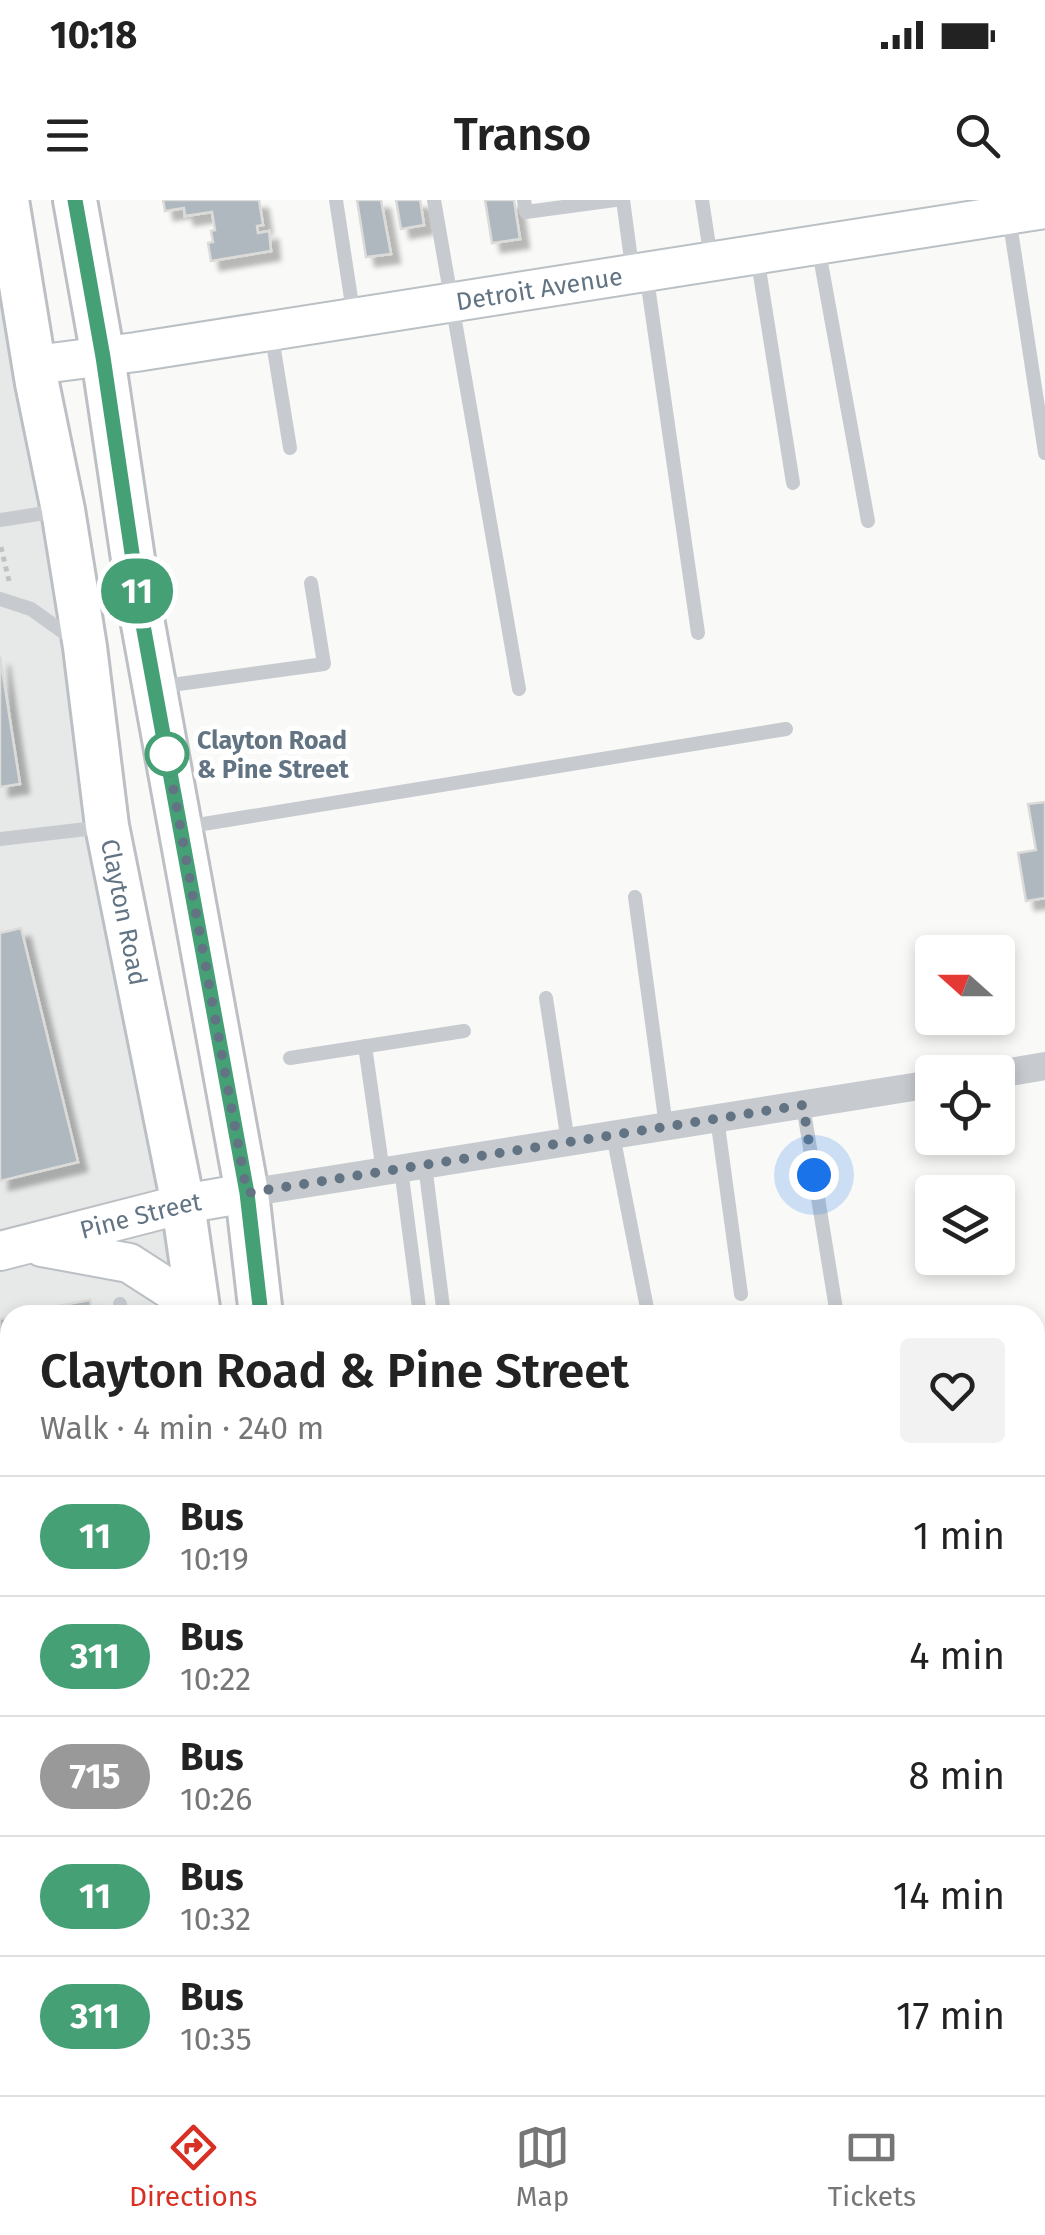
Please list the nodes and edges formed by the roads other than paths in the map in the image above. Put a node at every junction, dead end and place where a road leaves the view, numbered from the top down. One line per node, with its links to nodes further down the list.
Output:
1 (7, 200): 19 (main road, Clayton Road)
2 (76, 200): 18 (main road)
3 (336, 200): 16 (lane)
4 (434, 200): 15 (lane)
5 (524, 200): 6 (lane)
6 (615, 200)
7 (623, 200): 14 (lane)
8 (702, 200): 13 (lane)
9 (1027, 212): 10 (street, Detroit Avenue); 21 (lane)
10 (818, 245): 11 (street, Detroit Avenue); 25 (lane)
11 (757, 254): 13 (street, Detroit Avenue); 22 (lane)
12 (0, 257): 19 (main road)
13 (711, 262): 14 (street, Detroit Avenue)
14 (640, 273): 15 (street, Detroit Avenue); 29 (lane)
15 (450, 302): 16 (street, Detroit Avenue); 32 (lane)
16 (354, 318): 17 (street, Detroit Avenue)
17 (272, 330): 18 (street, Detroit Avenue); 20 (lane)
18 (103, 357): 19 (street, Detroit Avenue); 28 (main road)
19 (36, 374): 23 (main road, Clayton Road)
20 (290, 448)
21 (1045, 453)
22 (793, 483)
23 (64, 510): 24 (lane); 28 (main road); 30 (main road, Clayton Road)
24 (0, 520)
25 (868, 521)
26 (312, 583): 31 (lane)
27 (5, 594): 30 (lane)
28 (141, 614): 31 (main road)
29 (698, 633)
30 (85, 647): 34 (main road, Clayton Road)
31 (154, 688): 35 (main road)
32 (519, 689)
33 (786, 729): 35 (lane)
34 (107, 826): 36 (lane); 52 (main road, Clayton Road)
35 (180, 828): 51 (main road)
36 (0, 839)
37 (634, 897): 47 (lane)
38 (546, 998): 49 (lane)
39 (464, 1031): 40 (lane)
40 (365, 1046): 41 (lane); 50 (lane)
41 (290, 1058)
42 (1045, 1066): 43 (street)
43 (1015, 1071)
44 (915, 1087): 45 (street, Pine Street)
45 (803, 1105): 46 (street, Pine Street); 61 (lane)
46 (717, 1118): 47 (street, Pine Street); 54 (lane)
47 (666, 1126): 48 (street, Pine Street)
48 (613, 1134): 49 (street, Pine Street); 60 (lane)
49 (568, 1142): 50 (street, Pine Street)
50 (403, 1169): 51 (street, Pine Street); 58 (lane); 59 (lane)
51 (247, 1193): 52 (street, Pine Street); 57 (main road)
52 (183, 1204): 53 (street, Pine Street); 56 (main road, Clayton Road)
53 (12, 1248): 55 (street)
54 (740, 1294)
55 (185, 1305)
56 (194, 1305)
57 (260, 1305)
58 (419, 1305)
59 (441, 1305)
60 (647, 1305)
61 (835, 1305)

